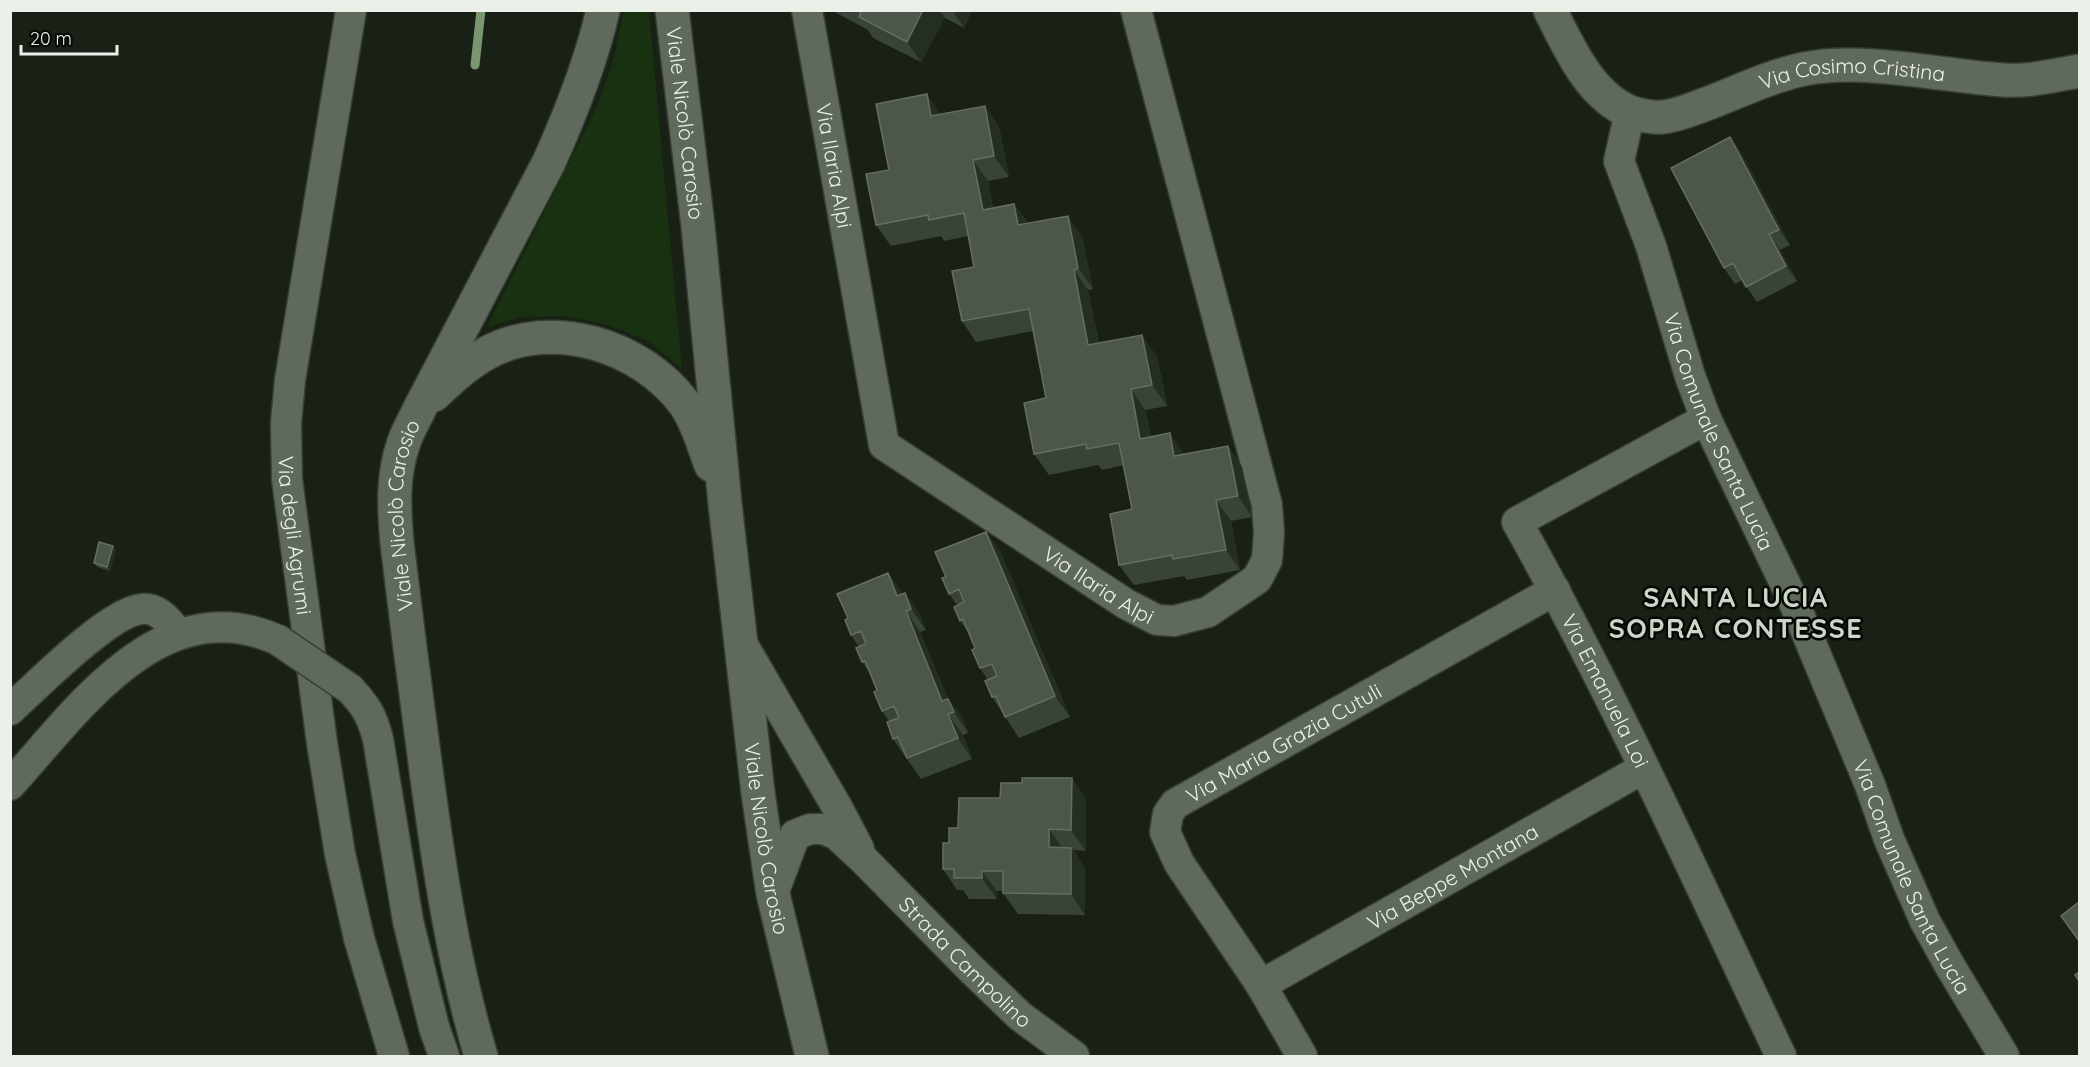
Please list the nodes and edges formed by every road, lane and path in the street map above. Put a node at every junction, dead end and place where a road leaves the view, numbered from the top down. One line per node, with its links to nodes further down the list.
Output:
1 (351, 10): 21 (street, Via degli Agrumi)
2 (603, 10): 9 (main road, Viale Nicolò Carosio)
3 (672, 10): 11 (main road, Viale Nicolò Carosio)
4 (807, 10): 5 (street, Via Ilaria Alpi)
5 (1136, 10)
6 (1550, 10): 8 (main road)
7 (2079, 71): 8 (main road, Via Cosimo Cristina)
8 (1630, 112): 10 (street, Via Comunale Santa Lucia)
9 (420, 408): 11 (main road); 23 (main road, Viale Nicolò Carosio)
10 (1706, 419): 12 (street, Via Emanuela Loi); 28 (street, Via Comunale Santa Lucia)
11 (725, 504): 14 (main road, Viale Nicolò Carosio)
12 (1555, 590): 16 (street, Via Emanuela Loi); 20 (street, Via Maria Grazia Cutuli)
13 (178, 634): 15 (street); 17 (street); 22 (street, bridge)
14 (739, 639): 18 (street, Strada Campolino); 19 (main road, Viale Nicolò Carosio)
15 (10, 710)
16 (1644, 768): 20 (street, Via Beppe Montana); 27 (street, Via Emanuela Loi)
17 (10, 785)
18 (864, 860): 19 (street, Strada Campolino); 25 (street, Strada Campolino)
19 (773, 894): 24 (main road, Viale Nicolò Carosio)
20 (1261, 985): 26 (street, Via Maria Grazia Cutuli)
21 (394, 1056)
22 (444, 1056)
23 (481, 1056)
24 (812, 1056)
25 (1074, 1056)
26 (1302, 1056)
27 (1781, 1056)
28 (2004, 1056)

